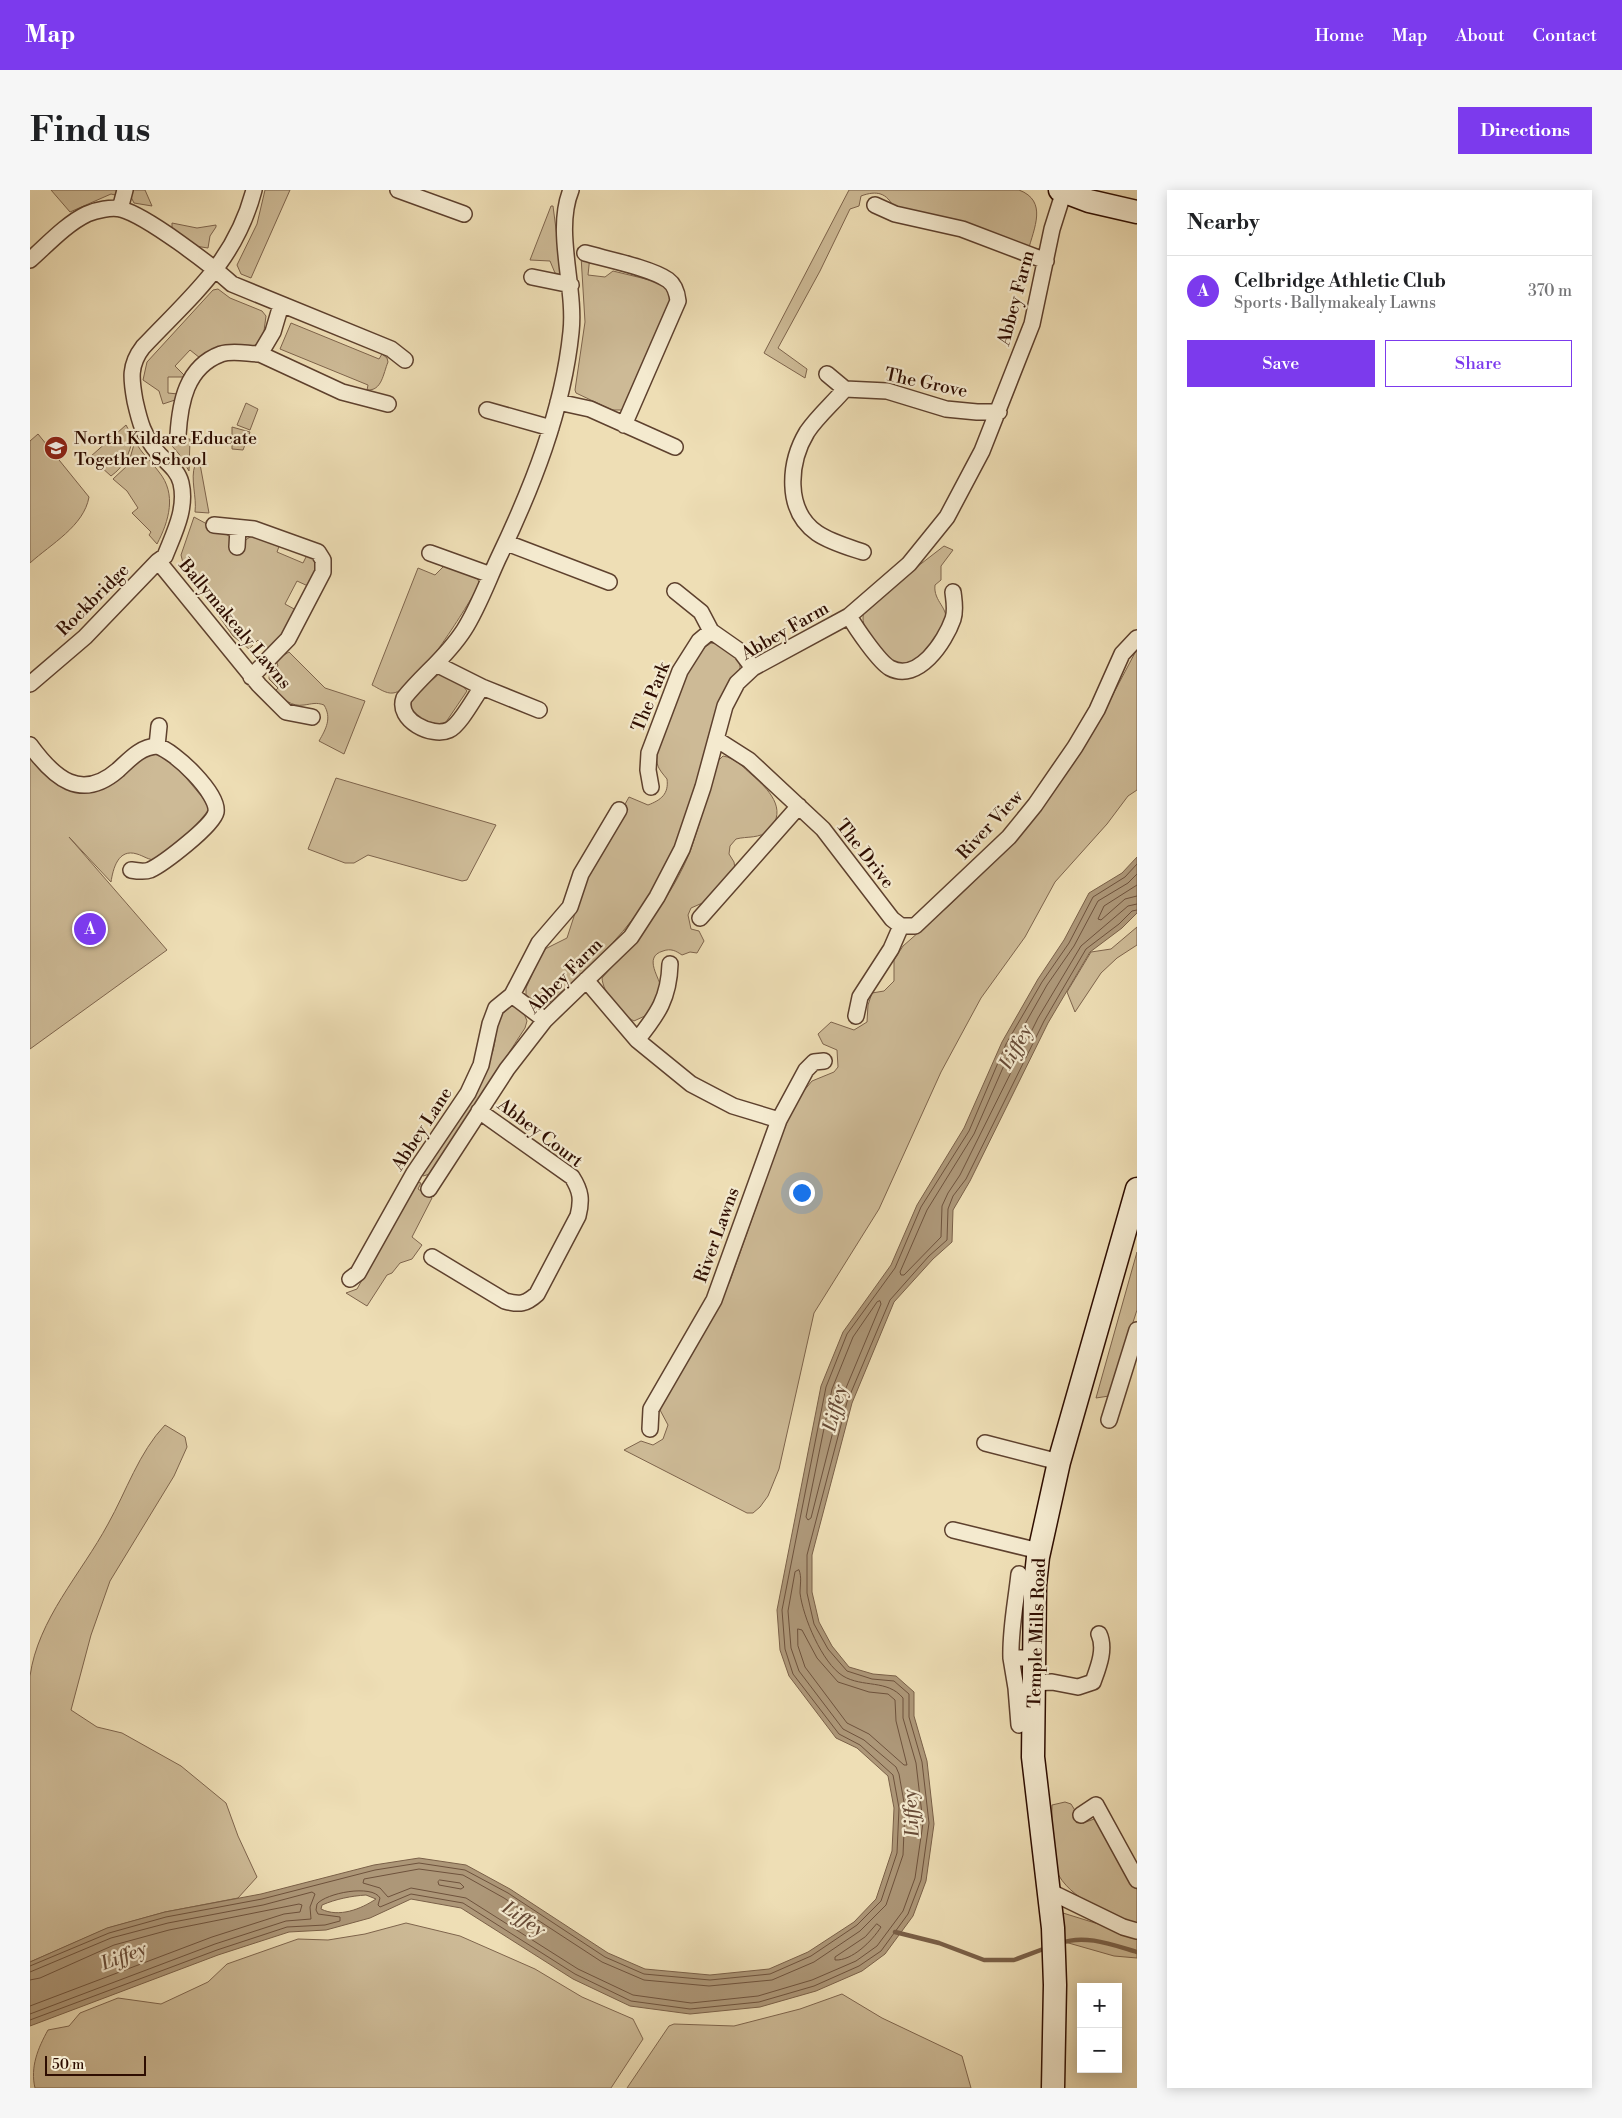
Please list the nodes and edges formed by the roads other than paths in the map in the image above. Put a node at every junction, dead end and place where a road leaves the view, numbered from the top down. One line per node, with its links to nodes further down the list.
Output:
1 (125, 190): 7 (street)
2 (254, 190): 13 (street, Ballymakealy Lawns)
3 (398, 190): 9 (street)
4 (570, 190): 15 (street)
5 (1062, 191): 8 (street); 12 (street, Abbey Farm)
6 (875, 205): 12 (street)
7 (120, 209): 11 (street); 13 (street)
8 (1137, 212)
9 (464, 214)
10 (585, 253): 25 (street)
11 (30, 260)
12 (1046, 261): 24 (street, Abbey Farm)
13 (217, 270): 16 (street); 35 (street, Ballymakealy Lawns)
14 (532, 277): 15 (street)
15 (570, 285): 21 (street)
16 (281, 305): 17 (street); 18 (street)
17 (260, 354): 22 (street); 27 (street)
18 (405, 360)
19 (827, 374): 20 (street)
20 (845, 389): 24 (street, The Grove); 33 (street)
21 (558, 402): 25 (street); 26 (street)
22 (388, 404)
23 (487, 410): 26 (street)
24 (999, 412): 40 (street, Abbey Farm)
25 (624, 425): 28 (street)
26 (551, 428): 31 (street)
27 (178, 435)
28 (675, 447)
29 (214, 525): 30 (street)
30 (238, 528): 32 (street); 45 (street)
31 (507, 543): 36 (street); 37 (street)
32 (237, 547)
33 (863, 552)
34 (430, 553): 36 (street)
35 (158, 560): 45 (street, Ballymakealy Lawns); 46 (street, Rockbridge)
36 (491, 575): 43 (street)
37 (609, 582)
38 (675, 591): 41 (street)
39 (953, 592): 40 (street)
40 (849, 616): 44 (street, Abbey Farm)
41 (711, 631): 44 (street); 54 (street, The Park)
42 (1137, 638): 59 (street, River View)
43 (438, 665): 47 (street); 47 (street)
44 (753, 668): 51 (street, Abbey Farm)
45 (251, 677): 49 (street, Ballymakealy Lawns)
46 (30, 684)
47 (482, 687): 48 (street)
48 (539, 710)
49 (312, 717)
50 (159, 726): 53 (street)
51 (716, 739): 55 (street, The Drive); 61 (street, Abbey Farm)
52 (30, 745): 53 (street)
53 (157, 746): 57 (street)
54 (651, 787)
55 (799, 806): 58 (street); 59 (street, The Drive)
56 (619, 810): 62 (street, Abbey Lane)
57 (131, 870)
58 (700, 918)
59 (901, 926): 63 (street)
60 (670, 964): 65 (street)
61 (586, 980): 64 (street, Abbey Farm); 65 (street)
62 (512, 995): 64 (street); 72 (street, Abbey Lane)
63 (856, 1016)
64 (545, 1020): 67 (street, Abbey Farm)
65 (637, 1040): 68 (street)
66 (824, 1061): 68 (street, River Lawns)
67 (479, 1111): 69 (street, Abbey Farm); 71 (street, Abbey Court)
68 (779, 1120): 75 (street, River Lawns)
69 (429, 1189)
70 (1137, 1189): 77 (street, Temple Mills Road)
71 (432, 1258)
72 (350, 1279)
73 (1137, 1330): 74 (street)
74 (1109, 1420)
75 (650, 1429)
76 (985, 1443): 77 (street)
77 (1059, 1462): 79 (street, Temple Mills Road)
78 (954, 1530): 79 (street)
79 (1039, 1551): 82 (street, Temple Mills Road)
80 (1019, 1574): 82 (street)
81 (1100, 1634): 83 (street)
82 (1022, 1658): 83 (street, Temple Mills Road); 84 (street)
83 (1034, 1683): 87 (street, Temple Mills Road)
84 (1018, 1725)
85 (1081, 1815): 86 (street)
86 (1137, 1880)
87 (1049, 1891): 88 (street); 89 (street, Temple Mills Road)
88 (1137, 1932)
89 (1053, 2088)

